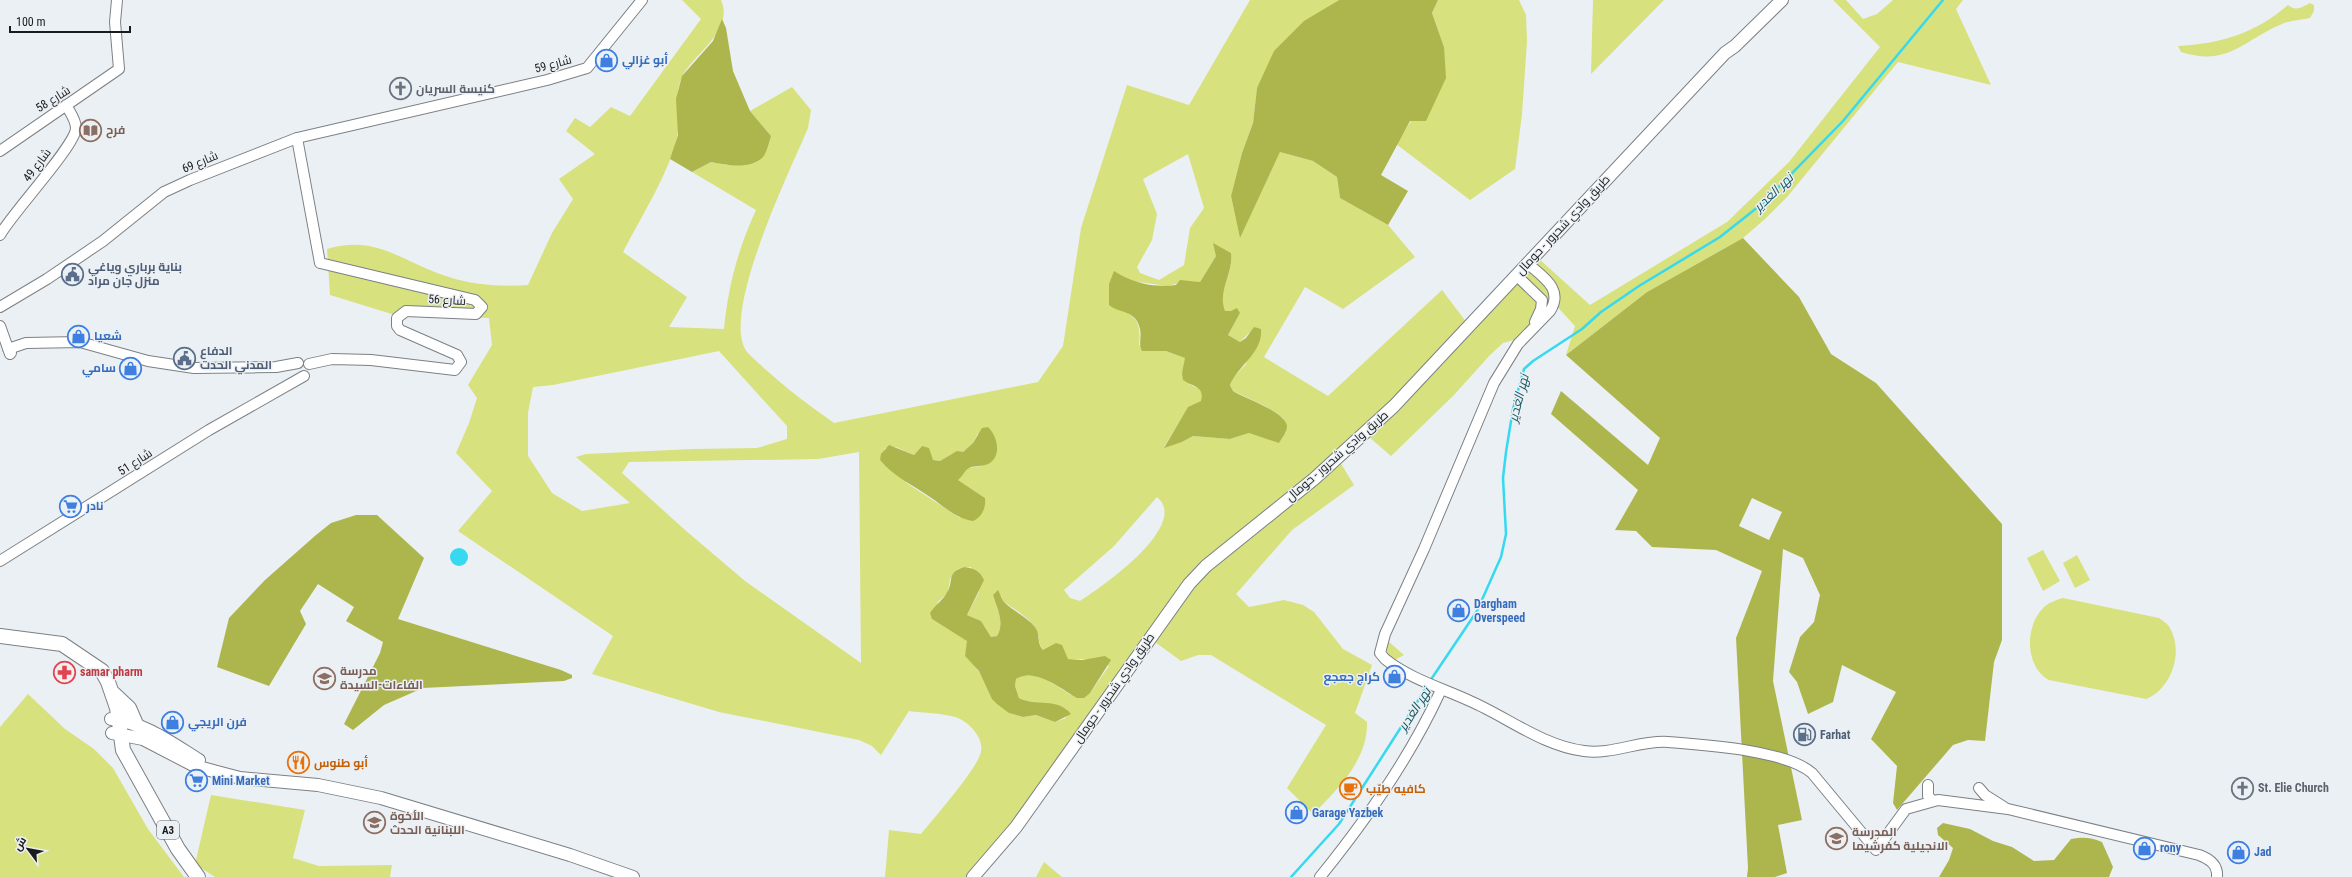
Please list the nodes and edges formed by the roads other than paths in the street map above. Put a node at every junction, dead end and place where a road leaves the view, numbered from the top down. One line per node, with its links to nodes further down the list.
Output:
1 (117, 0): 6 (street, شارع 58)
2 (642, 0): 5 (street, شارع 59)
3 (1782, 0): 4 (main road, طريق وادي شحرور - حومال)
4 (1770, 5): 10 (main road, طريق وادي شحرور - حومال)
5 (440, 103): 7 (street, شارع 69)
6 (66, 105): 8 (street, شارع 58); 9 (street, شارع 49)
7 (297, 138): 12 (street, شارع 69); 17 (street, شارع 56)
8 (0, 151)
9 (0, 235)
10 (1527, 263): 11 (main road, طريق وادي شحرور - حومال); 15 (street)
11 (1516, 275): 15 (street); 33 (main road, طريق وادي شحرور - حومال)
12 (0, 307)
13 (0, 322): 16 (street)
14 (0, 326): 16 (street)
15 (1531, 330): 21 (street)
16 (12, 349): 17 (street)
17 (303, 370): 18 (street, شارع 51)
18 (0, 561)
19 (0, 636): 20 (highway, A3)
20 (94, 667): 22 (highway, A3); 24 (highway, A3)
21 (1437, 688): 28 (street); 34 (street)
22 (112, 692): 23 (highway); 24 (highway, A3)
23 (136, 724): 24 (main road); 25 (main road)
24 (116, 726): 25 (main road); 30 (highway, A3); 31 (highway, A3)
25 (217, 772): 32 (main road)
26 (1928, 785): 28 (street)
27 (1979, 788): 29 (street)
28 (1933, 801): 29 (street)
29 (2008, 809): 35 (street)
30 (189, 877)
31 (198, 877)
32 (632, 877)
33 (973, 877)
34 (1320, 877)
35 (2217, 877)

